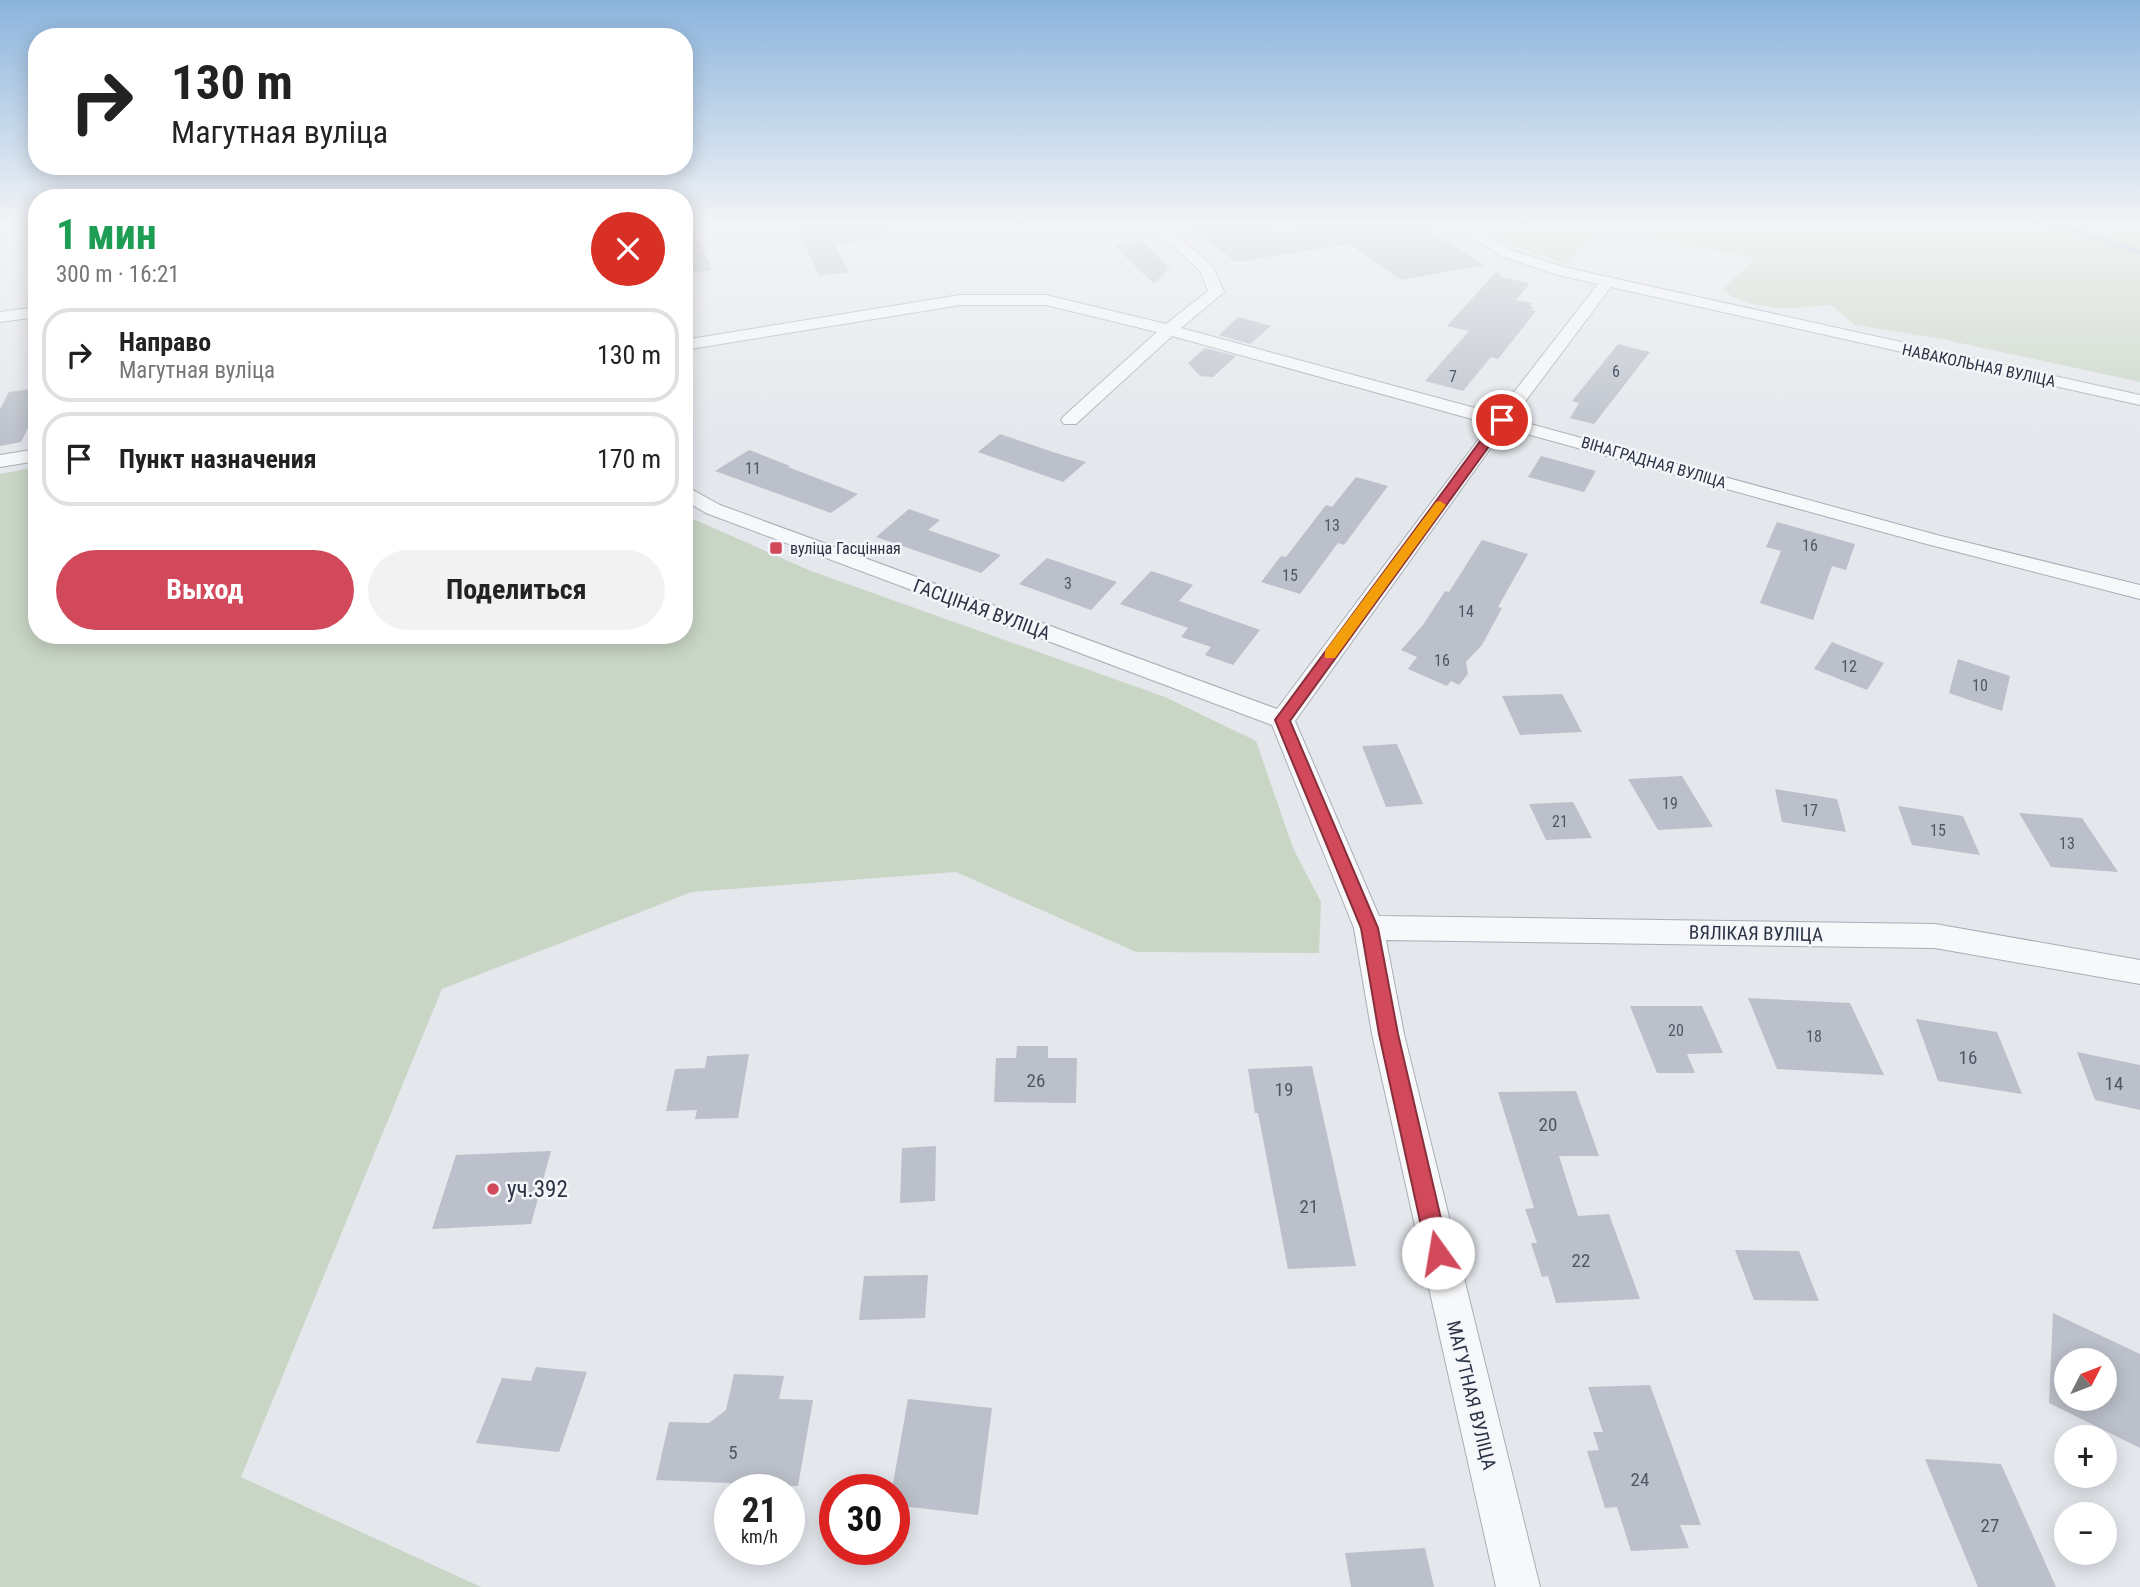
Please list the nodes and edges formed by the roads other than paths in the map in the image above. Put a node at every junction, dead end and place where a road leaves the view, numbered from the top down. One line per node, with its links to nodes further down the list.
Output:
1 (1209, 298): 6 (street)
2 (1595, 298): 10 (street)
3 (1671, 298): 8 (street, НАВАКОЛЬНАЯ ВУЛІЦА)
4 (28, 313): 5 (street)
5 (0, 317)
6 (1169, 330): 7 (street, ВІНАГРАДНАЯ ВУЛІЦА); 9 (street); 10 (street, ВІНАГРАДНАЯ ВУЛІЦА)
7 (693, 344)
8 (2140, 400)
9 (1070, 420)
10 (1502, 420): 14 (street, ВІНАГРАДНАЯ ВУЛІЦА); 15 (street)
11 (28, 456): 12 (street)
12 (0, 461)
13 (693, 497): 15 (street, ГАСЦІНАЯ ВУЛІЦА)
14 (2140, 592)
15 (1282, 720): 16 (street, МАГУТНАЯ ВУЛІЦА)
16 (1369, 928): 17 (street, ВЯЛІКАЯ ВУЛІЦА); 18 (street, МАГУТНАЯ ВУЛІЦА)
17 (2140, 972)
18 (1518, 1587)

